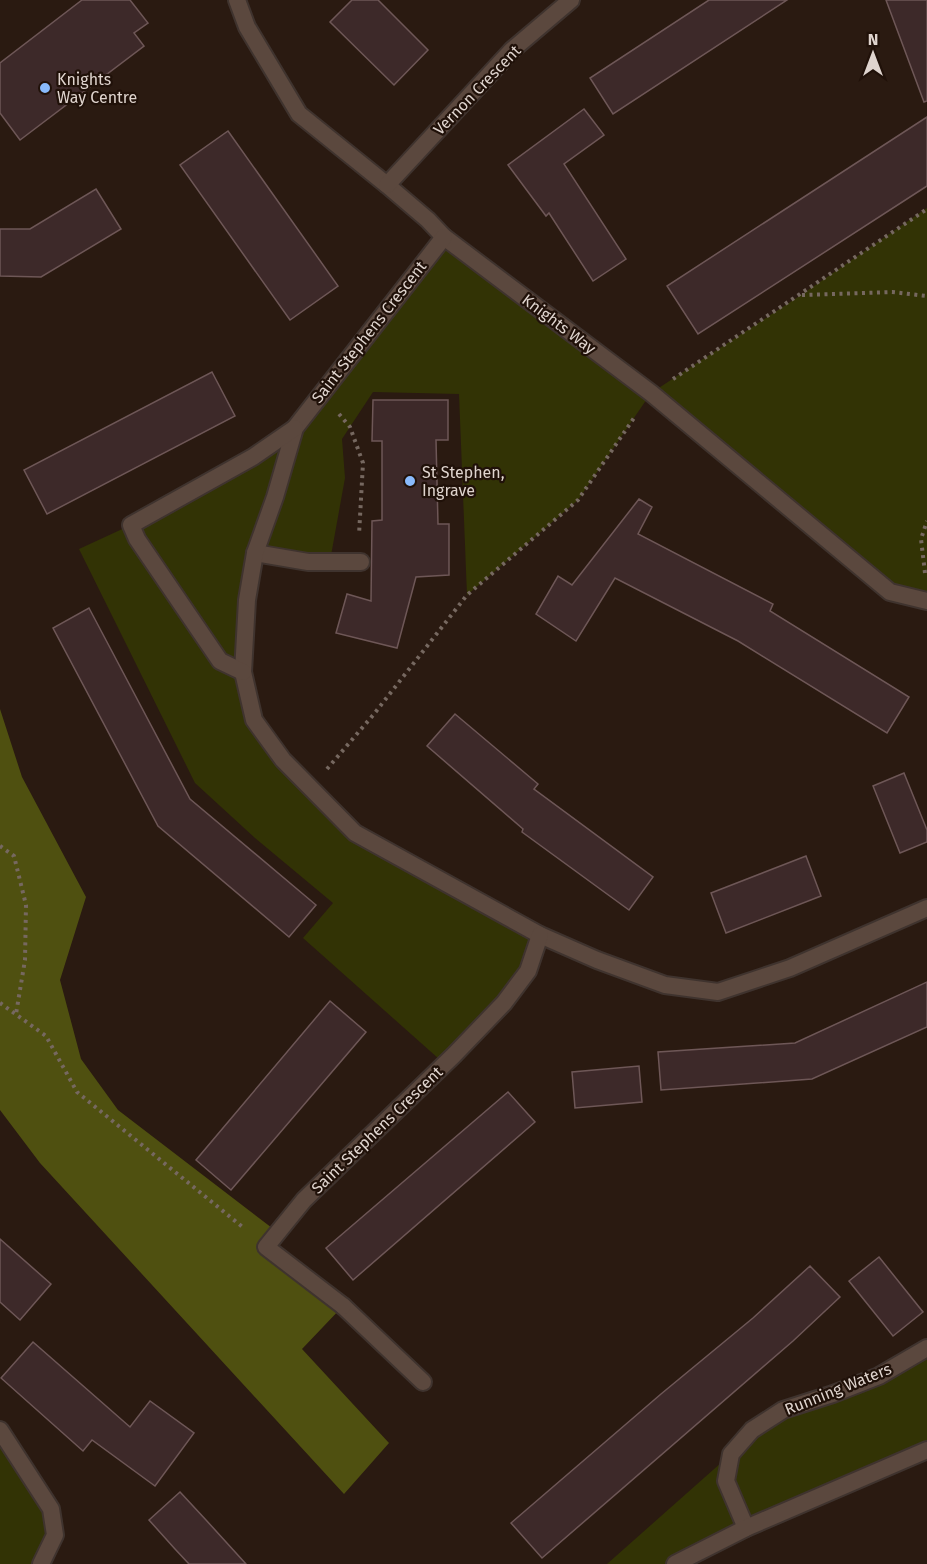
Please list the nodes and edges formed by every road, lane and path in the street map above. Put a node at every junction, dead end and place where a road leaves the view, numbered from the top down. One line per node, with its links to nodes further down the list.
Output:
1 (237, 0): 3 (street, Knights Way)
2 (572, 0): 3 (street, Vernon Crescent)
3 (387, 184): 5 (street, Knights Way)
4 (927, 210): 6 (path)
5 (444, 237): 8 (street, Saint Stephens Crescent); 9 (street, Knights Way)
6 (801, 295): 7 (path); 9 (path)
7 (927, 296)
8 (321, 393): 10 (street, Saint Stephens Crescent); 13 (path)
9 (651, 393): 15 (street, Knights Way); 17 (path)
10 (295, 428): 12 (street, Saint Stephens Crescent); 16 (street, Saint Stephens Crescent)
11 (927, 521): 14 (path)
12 (255, 553): 13 (street); 16 (street, Saint Stephens Crescent)
13 (361, 562)
14 (925, 580)
15 (927, 600)
16 (243, 672): 17 (street, Saint Stephens Crescent)
17 (310, 788): 20 (street, Saint Stephens Crescent)
18 (0, 846): 22 (path)
19 (927, 908): 20 (street, Saint Stephens Crescent)
20 (540, 935): 23 (street, Saint Stephens Crescent)
21 (0, 1003): 22 (path)
22 (16, 1014): 23 (path)
23 (266, 1247): 25 (street)
24 (927, 1348): 28 (street, Running Waters)
25 (423, 1382)
26 (0, 1430): 29 (street)
27 (927, 1449): 28 (street)
28 (746, 1528): 30 (street)
29 (41, 1564)
30 (675, 1564)

